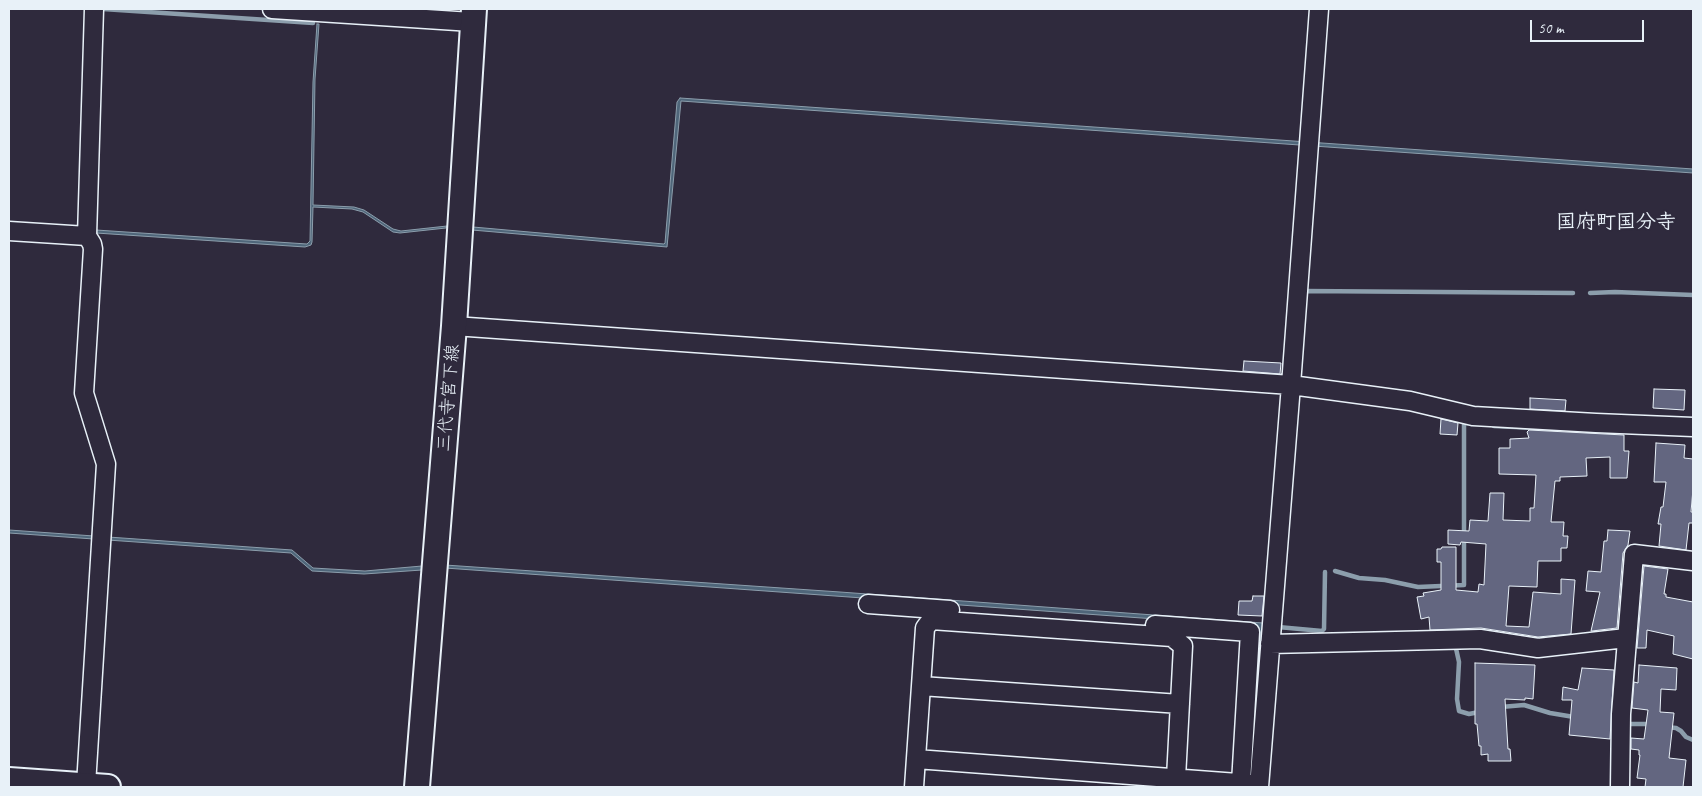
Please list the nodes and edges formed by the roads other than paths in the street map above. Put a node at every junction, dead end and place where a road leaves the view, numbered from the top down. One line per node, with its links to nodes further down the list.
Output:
1 (94, 9): 6 (street)
2 (272, 9): 4 (street)
3 (1319, 9): 8 (street)
4 (473, 16): 7 (main road, 三代寺宮下線)
5 (9, 232): 6 (street)
6 (87, 236): 20 (street)
7 (454, 326): 8 (street); 22 (main road, 三代寺宮下線)
8 (1292, 385): 9 (street); 13 (street)
9 (1693, 426)
10 (1693, 561): 12 (street)
11 (868, 604): 19 (street)
12 (1626, 638): 13 (street); 24 (street)
13 (1270, 644): 21 (street)
14 (921, 686): 15 (street); 15 (street); 16 (street)
15 (1180, 704): 17 (street)
16 (916, 759): 17 (street); 23 (street)
17 (1176, 778): 19 (street)
18 (9, 780): 20 (main road)
19 (1241, 783): 21 (street)
20 (97, 786)
21 (1259, 786)
22 (417, 787)
23 (914, 787)
24 (1620, 787)

